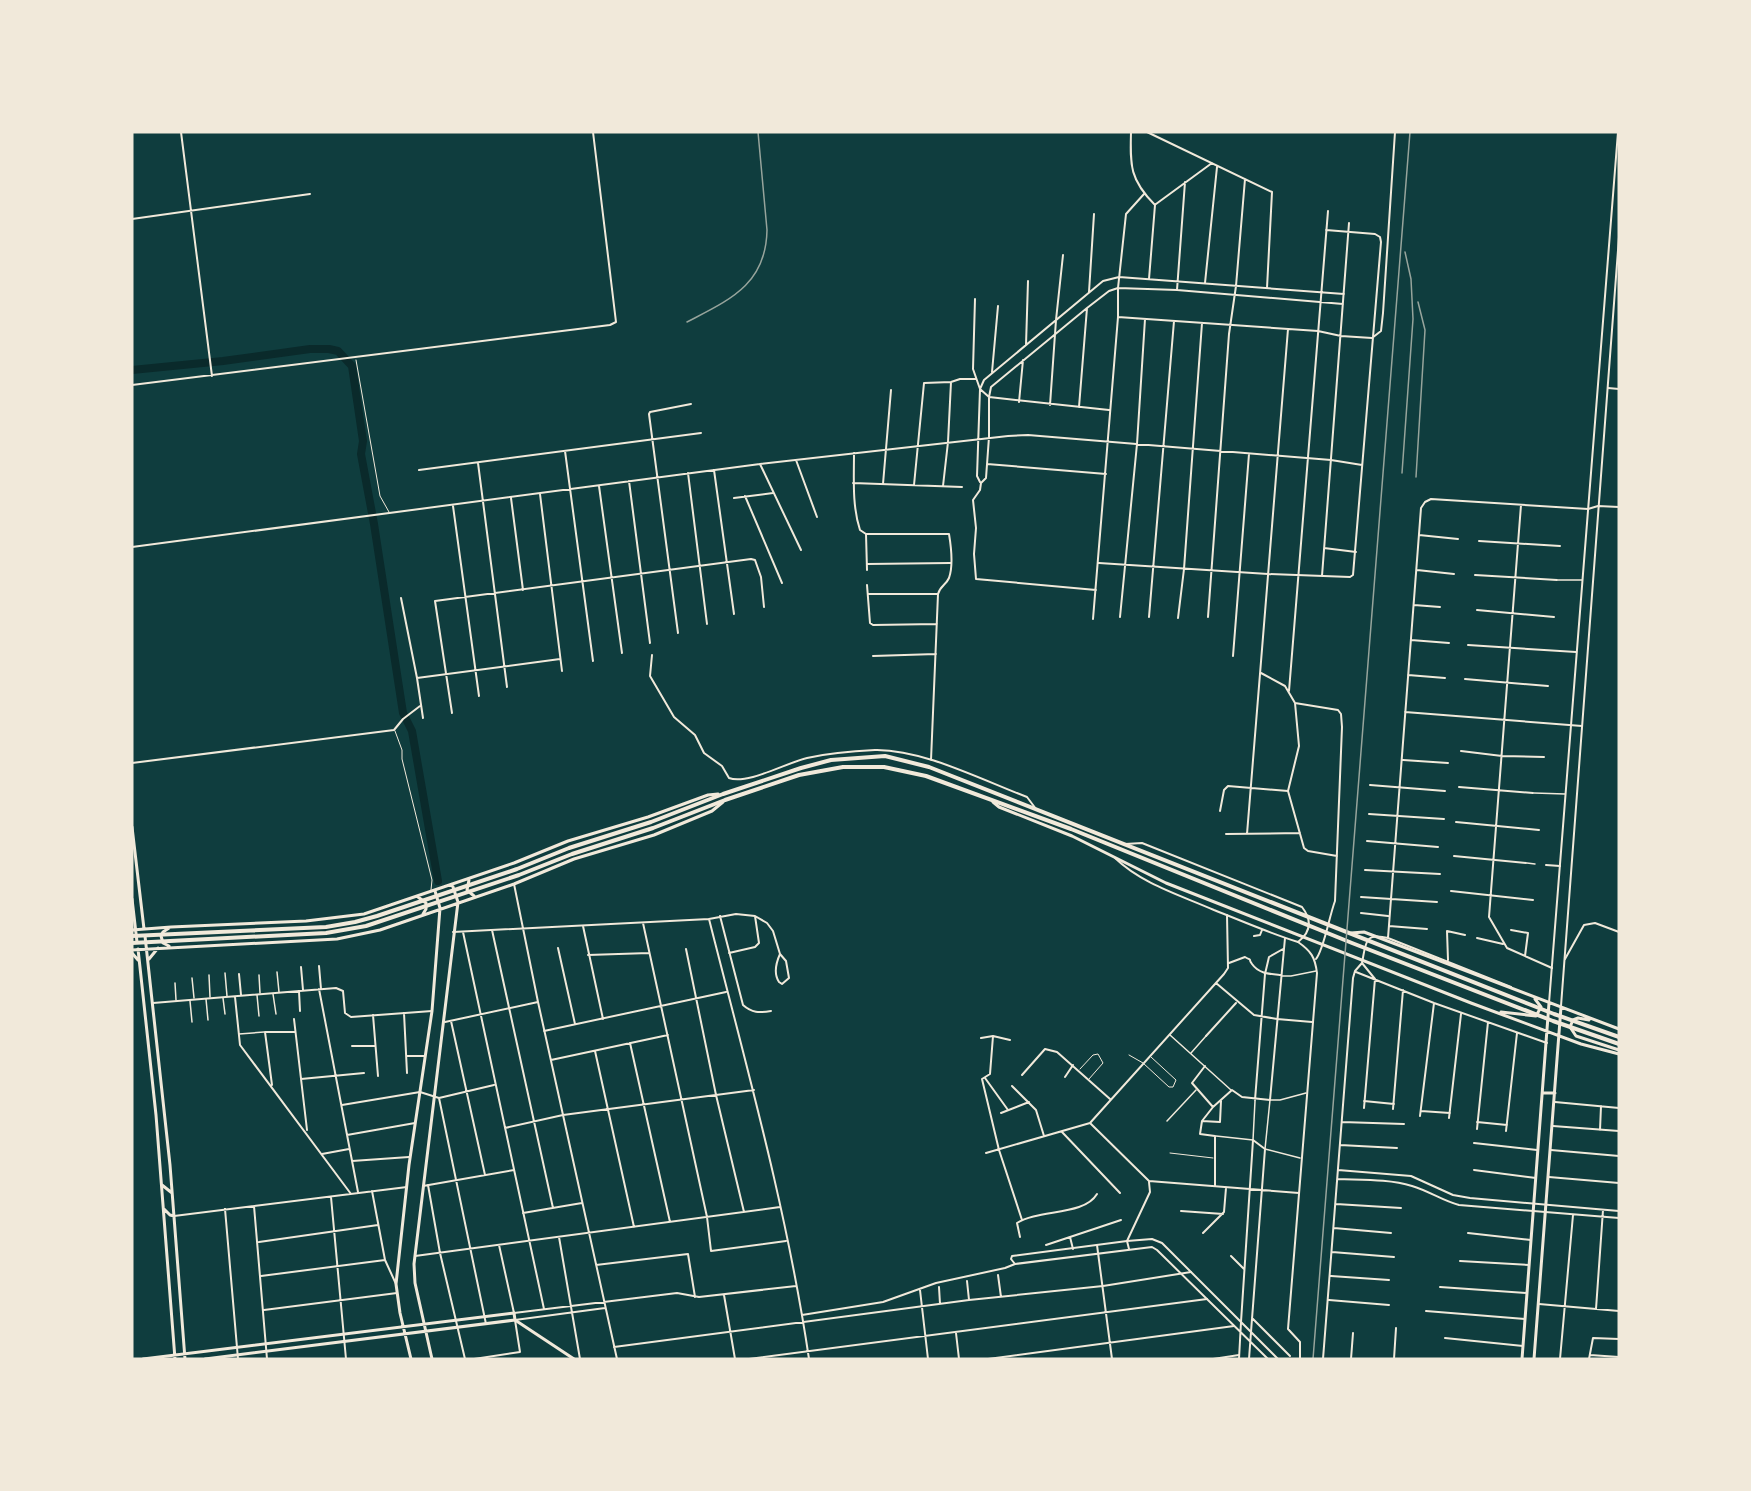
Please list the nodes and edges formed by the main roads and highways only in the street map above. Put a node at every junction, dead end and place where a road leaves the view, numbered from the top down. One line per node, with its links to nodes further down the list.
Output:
1 (723, 794): 5 (main road); 21 (highway); 22 (highway)
2 (725, 800): 3 (highway); 8 (main road); 23 (highway)
3 (992, 800): 34 (main road); 40 (highway)
4 (132, 827): 14 (main road)
5 (473, 877): 6 (main road); 8 (main road)
6 (452, 884): 7 (main road); 11 (main road)
7 (433, 891): 9 (main road); 12 (main road)
8 (479, 896): 11 (main road)
9 (415, 897): 15 (main road); 17 (main road)
10 (132, 899): 13 (main road)
11 (458, 902): 12 (main road); 55 (main road)
12 (440, 908): 15 (main road); 56 (main road)
13 (133, 910): 16 (main road); 20 (main road)
14 (142, 915): 18 (main road); 19 (main road)
15 (421, 915): 24 (main road)
16 (132, 919)
17 (171, 927): 18 (main road); 24 (main road)
18 (158, 928): 19 (main road)
19 (144, 929): 20 (main road); 27 (main road)
20 (134, 930): 26 (main road)
21 (1349, 933): 31 (main road); 39 (highway)
22 (132, 936)
23 (132, 943)
24 (173, 946): 25 (main road)
25 (159, 947): 27 (main road); 29 (main road)
26 (138, 949): 27 (main road); 28 (main road); 30 (main road)
27 (146, 949): 29 (main road)
28 (132, 951): 30 (main road)
29 (148, 961): 44 (main road)
30 (140, 966): 45 (main road)
31 (1531, 997): 32 (main road); 34 (main road)
32 (1549, 1003): 33 (main road); 37 (main road)
33 (1561, 1007): 35 (main road); 38 (main road)
34 (1496, 1012): 37 (main road)
35 (1599, 1022): 36 (main road); 41 (main road)
36 (1619, 1029)
37 (1548, 1032): 38 (main road); 42 (main road)
38 (1560, 1036): 41 (main road); 43 (main road)
39 (1619, 1037)
40 (1619, 1044)
41 (1619, 1052)
42 (1543, 1093): 43 (main road); 67 (main road)
43 (1555, 1093): 68 (main road)
44 (165, 1114): 45 (main road); 47 (main road)
45 (156, 1115): 46 (main road)
46 (160, 1164): 47 (main road); 48 (main road)
47 (170, 1165): 49 (main road)
48 (161, 1183): 49 (main road); 50 (main road)
49 (172, 1193): 51 (main road)
50 (163, 1204): 51 (main road); 52 (main road)
51 (174, 1216): 53 (main road)
52 (168, 1270): 53 (main road); 59 (main road)
53 (179, 1276): 60 (main road)
54 (515, 1320): 55 (main road); 57 (main road); 66 (main road)
55 (423, 1325): 56 (main road); 57 (main road)
56 (403, 1326): 58 (main road); 60 (main road)
57 (425, 1331): 58 (main road); 65 (main road)
58 (405, 1334): 61 (main road); 64 (main road)
59 (174, 1357): 60 (main road); 62 (main road)
60 (185, 1357)
61 (238, 1357): 63 (main road)
62 (143, 1359)
63 (205, 1359)
64 (411, 1359)
65 (432, 1359)
66 (574, 1359)
67 (1522, 1359)
68 (1534, 1359)

